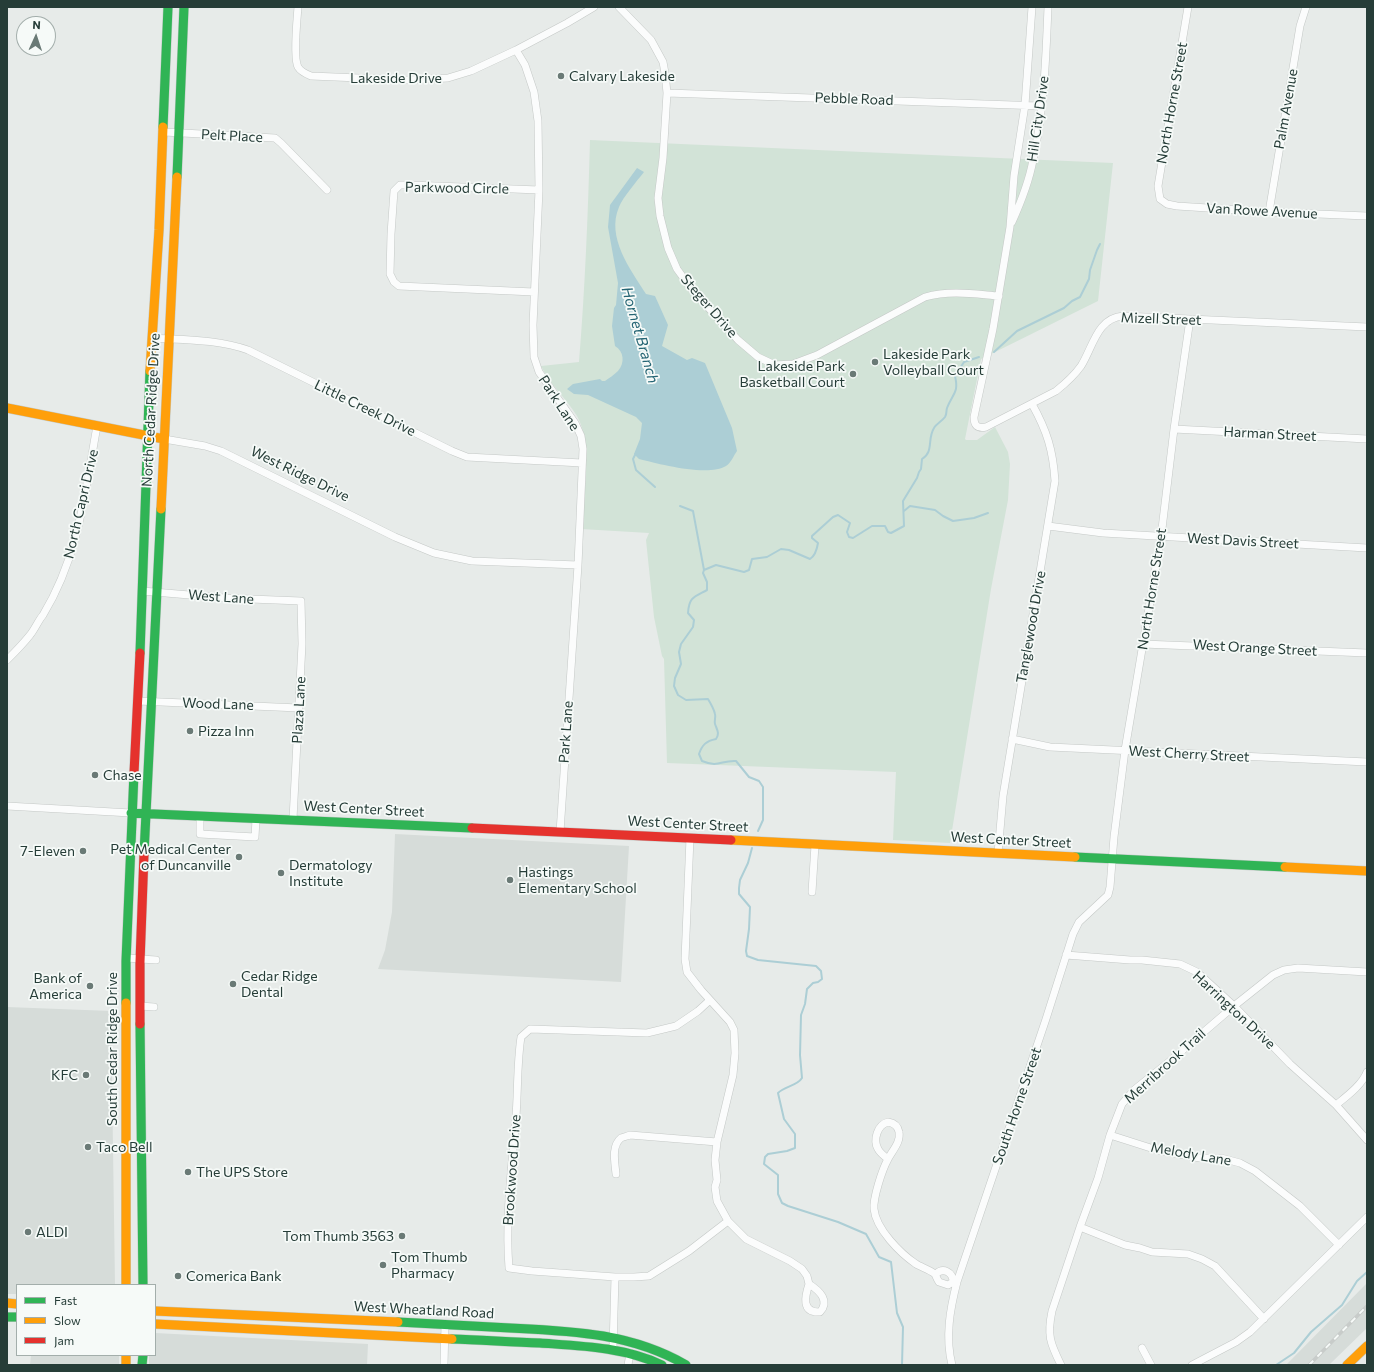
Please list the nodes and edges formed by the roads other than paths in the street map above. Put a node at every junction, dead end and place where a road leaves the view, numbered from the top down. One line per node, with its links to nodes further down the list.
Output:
1 (168, 7): 14 (main road, North Cedar Ridge Drive)
2 (184, 7): 15 (main road, North Cedar Ridge Drive)
3 (298, 7): 10 (street, Lakeside Drive)
4 (594, 7): 10 (street, Lakeside Drive)
5 (619, 7): 11 (street, Steger Drive)
6 (1032, 7): 12 (street, Hill City Drive)
7 (1048, 7): 13 (street, Hill City Drive)
8 (1188, 7): 18 (street, North Horne Street)
9 (1306, 7): 19 (street, Palm Avenue)
10 (516, 50): 17 (street, Park Lane)
11 (667, 93): 12 (street, Pebble Road); 23 (street, Steger Drive)
12 (1025, 105): 13 (street, Pebble Road); 21 (street, Hill City Drive)
13 (1042, 106): 21 (street, Hill City Drive)
14 (164, 132): 15 (street, Pelt Place); 26 (main road, North Cedar Ridge Drive)
15 (179, 133): 16 (street, Pelt Place); 27 (main road, North Cedar Ridge Drive)
16 (327, 190)
17 (539, 190): 22 (street, Park Lane); 22 (street, Parkwood Circle)
18 (1160, 199): 19 (street, Van Rowe Avenue)
19 (1269, 212): 20 (street, Van Rowe Avenue)
20 (1367, 216)
21 (1010, 227): 23 (street, Hill City Drive)
22 (534, 292): 36 (street, Park Lane)
23 (999, 296): 31 (street, Hill City Drive)
24 (1190, 319): 25 (street, Mizell Street); 28 (street, Mizell Street); 32 (street, North Horne Street)
25 (1367, 327)
26 (152, 338): 27 (street, Little Creek Drive); 33 (main road, North Cedar Ridge Drive)
27 (169, 339): 34 (main road, North Cedar Ridge Drive); 36 (street, Little Creek Drive)
28 (1032, 404): 31 (street, Mizell Street); 37 (street, Tanglewood Drive)
29 (7, 408): 30 (main road, West Ridge Drive)
30 (97, 426): 33 (main road, West Ridge Drive); 46 (street, North Capri Drive)
31 (977, 427)
32 (1174, 429): 35 (street, Harman Street); 38 (street, North Horne Street)
33 (148, 436): 34 (main road, West Ridge Drive); 41 (main road, North Cedar Ridge Drive)
34 (164, 439): 40 (street, West Ridge Drive); 42 (main road, North Cedar Ridge Drive)
35 (1367, 439)
36 (582, 463): 40 (street, Park Lane)
37 (1048, 526): 38 (street, West Davis Street); 50 (street, Tanglewood Drive)
38 (1161, 537): 39 (street, West Davis Street); 44 (street, North Horne Street)
39 (1367, 548)
40 (578, 565): 59 (street, Park Lane)
41 (142, 591): 42 (street, West Lane); 47 (main road, North Cedar Ridge Drive)
42 (157, 592): 43 (street, West Lane); 48 (main road, North Cedar Ridge Drive)
43 (301, 601): 49 (street, Plaza Lane)
44 (1142, 644): 45 (street, West Orange Street); 51 (street, North Horne Street)
45 (1367, 653)
46 (7, 660)
47 (138, 701): 48 (street, Wood Lane); 54 (main road, North Cedar Ridge Drive)
48 (152, 701): 49 (street, Wood Lane); 55 (main road, North Cedar Ridge Drive)
49 (299, 708): 58 (street, Plaza Lane)
50 (1012, 739): 51 (street, West Cherry Street); 62 (street, Tanglewood Drive)
51 (1125, 750): 52 (street, West Cherry Street); 63 (street, North Horne Street)
52 (1367, 762)
53 (7, 806): 54 (street, West Center Street)
54 (131, 813): 55 (main road, West Center Street); 67 (main road, South Cedar Ridge Drive)
55 (146, 814): 56 (main road, West Center Street); 68 (main road, South Cedar Ridge Drive)
56 (200, 816): 57 (main road, West Center Street); 57 (street)
57 (256, 819): 58 (main road, West Center Street)
58 (293, 819): 59 (main road, West Center Street)
59 (560, 832): 60 (main road, West Center Street)
60 (690, 838): 61 (main road, West Center Street); 71 (street)
61 (815, 844): 62 (main road, West Center Street); 65 (street)
62 (998, 853): 63 (main road, West Center Street)
63 (1112, 859): 64 (main road, West Center Street); 66 (street, South Horne Street)
64 (1367, 871)
65 (812, 892)
66 (1066, 955): 73 (street, Harrington Drive); 92 (street, South Horne Street)
67 (126, 958): 68 (street); 76 (main road, South Cedar Ridge Drive)
68 (141, 959): 69 (street); 72 (main road, South Cedar Ridge Drive)
69 (156, 960)
70 (1367, 972): 73 (street, Merribrook Trail)
71 (710, 1000): 81 (street); 91 (street, Brookwood Drive)
72 (140, 1006): 74 (street); 77 (main road, South Cedar Ridge Drive)
73 (1234, 1006): 78 (street, Harrington Drive); 79 (street, Merribrook Trail)
74 (154, 1007)
75 (1367, 1072): 78 (street)
76 (125, 1092): 77 (main road); 84 (main road, South Cedar Ridge Drive)
77 (140, 1094): 85 (main road, South Cedar Ridge Drive)
78 (1336, 1106): 80 (street, Harrington Drive)
79 (1110, 1135): 88 (street, Merribrook Trail); 89 (street, Melody Lane)
80 (1367, 1140)
81 (718, 1142): 83 (street); 87 (street)
82 (888, 1159): 82 (street); 90 (street)
83 (616, 1174)
84 (126, 1209): 85 (main road); 93 (main road, South Cedar Ridge Drive)
85 (141, 1214): 94 (main road, South Cedar Ridge Drive)
86 (1367, 1218): 89 (street)
87 (728, 1221): 91 (street, Brookwood Drive); 95 (street)
88 (1080, 1227): 98 (street); 113 (street, Merribrook Trail)
89 (1339, 1245): 98 (street)
90 (936, 1274): 92 (street); 92 (street)
91 (615, 1277): 102 (street)
92 (955, 1281): 112 (street, South Horne Street)
93 (126, 1284)
94 (142, 1284)
95 (810, 1284)
96 (156, 1311): 97 (main road, West Wheatland Road)
97 (291, 1317): 100 (main road, West Wheatland Road); 101 (main road)
98 (1264, 1319): 115 (street)
99 (156, 1324): 101 (main road, West Wheatland Road)
100 (445, 1325): 102 (main road, West Wheatland Road); 103 (street)
101 (291, 1331): 103 (main road, West Wheatland Road)
102 (614, 1336): 105 (street); 111 (main road, West Wheatland Road)
103 (445, 1338): 105 (main road, West Wheatland Road); 108 (street)
104 (1367, 1346): 116 (main road)
105 (613, 1348): 107 (main road, West Wheatland Road)
106 (1142, 1348): 114 (street)
107 (630, 1353): 109 (street); 110 (main road, West Wheatland Road)
108 (444, 1365)
109 (628, 1365)
110 (662, 1365)
111 (686, 1365)
112 (952, 1365)
113 (1061, 1365)
114 (1151, 1365)
115 (1192, 1365)
116 (1348, 1365)

